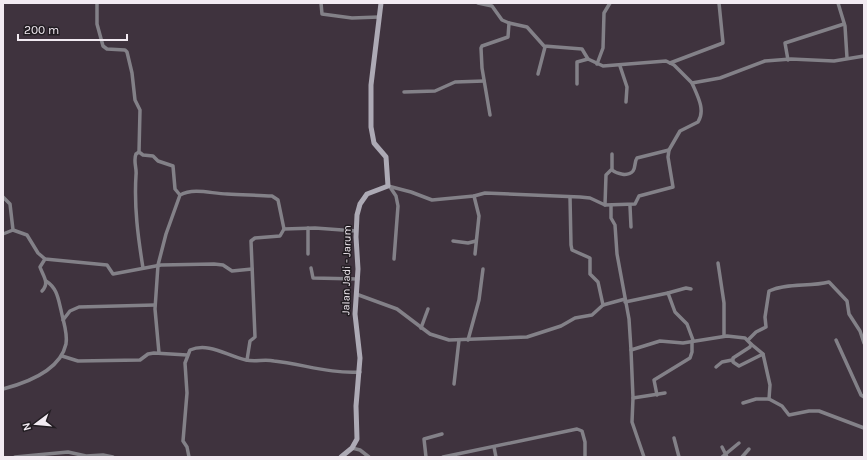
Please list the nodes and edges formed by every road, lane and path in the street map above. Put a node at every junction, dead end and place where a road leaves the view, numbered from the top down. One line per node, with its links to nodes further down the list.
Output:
1 (97, 3): 29 (street)
2 (321, 3): 10 (street)
3 (381, 3): 10 (street)
4 (478, 3): 9 (street)
5 (495, 3): 9 (street)
6 (610, 3): 19 (street)
7 (719, 3): 18 (street)
8 (838, 3): 12 (street)
9 (496, 9): 11 (street)
10 (379, 18): 32 (street)
11 (509, 23): 13 (street); 22 (street)
12 (844, 24): 15 (street); 17 (street)
13 (545, 47): 16 (street); 21 (street)
14 (864, 56): 15 (street)
15 (848, 58): 17 (street)
16 (588, 59): 19 (street); 24 (street)
17 (788, 60): 23 (street)
18 (670, 63): 20 (street); 23 (street)
19 (597, 64): 20 (street)
20 (620, 66): 26 (street)
21 (538, 74)
22 (484, 81): 25 (street); 27 (street)
23 (692, 83): 28 (street)
24 (577, 84)
25 (404, 92)
26 (626, 102)
27 (490, 115)
28 (669, 150): 31 (street); 39 (street)
29 (139, 152): 33 (street); 54 (street)
30 (612, 154): 31 (street)
31 (612, 170): 37 (street)
32 (389, 186): 34 (street); 44 (street, Jalan Jadi - Jarum); 51 (street)
33 (180, 195): 42 (street); 53 (street)
34 (474, 196): 36 (street); 47 (street)
35 (3, 197): 43 (street)
36 (570, 197): 37 (street); 66 (street)
37 (605, 205): 38 (street)
38 (611, 206): 39 (street); 64 (street)
39 (630, 206): 41 (street)
40 (308, 228): 42 (street); 44 (street); 48 (street)
41 (631, 228)
42 (284, 229): 56 (street)
43 (13, 230): 45 (street); 50 (street)
44 (356, 231): 58 (street, Jalan Jadi - Jarum)
45 (3, 234)
46 (454, 241): 47 (street)
47 (476, 242): 49 (street)
48 (308, 254)
49 (475, 254)
50 (45, 259): 54 (street); 59 (street)
51 (394, 259)
52 (718, 263): 70 (street)
53 (158, 265): 54 (street); 56 (street); 65 (street)
54 (143, 268)
55 (311, 268): 58 (street)
56 (252, 269): 83 (street)
57 (483, 269): 72 (street)
58 (358, 279): 63 (street, Jalan Jadi - Jarum)
59 (46, 281): 61 (street); 68 (street)
60 (691, 289): 62 (street)
61 (42, 291)
62 (668, 293): 64 (street); 75 (street)
63 (356, 294): 69 (street); 86 (street, Jalan Jadi - Jarum)
64 (625, 300): 66 (street); 78 (street)
65 (155, 305): 68 (street); 79 (street)
66 (602, 305): 72 (street)
67 (428, 309): 69 (street)
68 (63, 320): 82 (street)
69 (421, 328): 71 (street)
70 (724, 336): 73 (street); 75 (street)
71 (459, 340): 72 (street); 87 (street)
72 (468, 340)
73 (748, 340): 76 (street); 77 (street)
74 (836, 340): 91 (street)
75 (693, 341): 78 (street); 90 (street)
76 (864, 343)
77 (750, 344): 80 (street); 84 (street)
78 (631, 350): 92 (street)
79 (159, 353): 81 (street); 82 (street)
80 (763, 354): 84 (street); 93 (street)
81 (187, 355): 83 (street); 109 (street)
82 (62, 356): 88 (street)
83 (247, 360): 86 (street)
84 (732, 360): 85 (street)
85 (716, 367)
86 (360, 372): 101 (street, Jalan Jadi - Jarum)
87 (454, 384)
88 (3, 389)
89 (665, 393): 90 (street)
90 (658, 395): 92 (street)
91 (864, 396)
92 (633, 398): 115 (street)
93 (769, 399): 94 (street); 95 (street)
94 (743, 403)
95 (864, 428)
96 (442, 434): 111 (street)
97 (674, 438): 116 (street)
98 (739, 443): 106 (street)
99 (494, 447): 103 (street); 113 (street); 114 (street)
100 (722, 447): 106 (street)
101 (352, 448): 105 (street); 110 (street)
102 (749, 449): 117 (street)
103 (461, 455): 112 (street)
104 (80, 456): 107 (street); 108 (street)
105 (344, 456)
106 (725, 456)
107 (15, 457)
108 (113, 457)
109 (189, 457)
110 (369, 457)
111 (426, 457)
112 (443, 457)
113 (496, 457)
114 (585, 457)
115 (644, 457)
116 (678, 457)
117 (742, 457)

